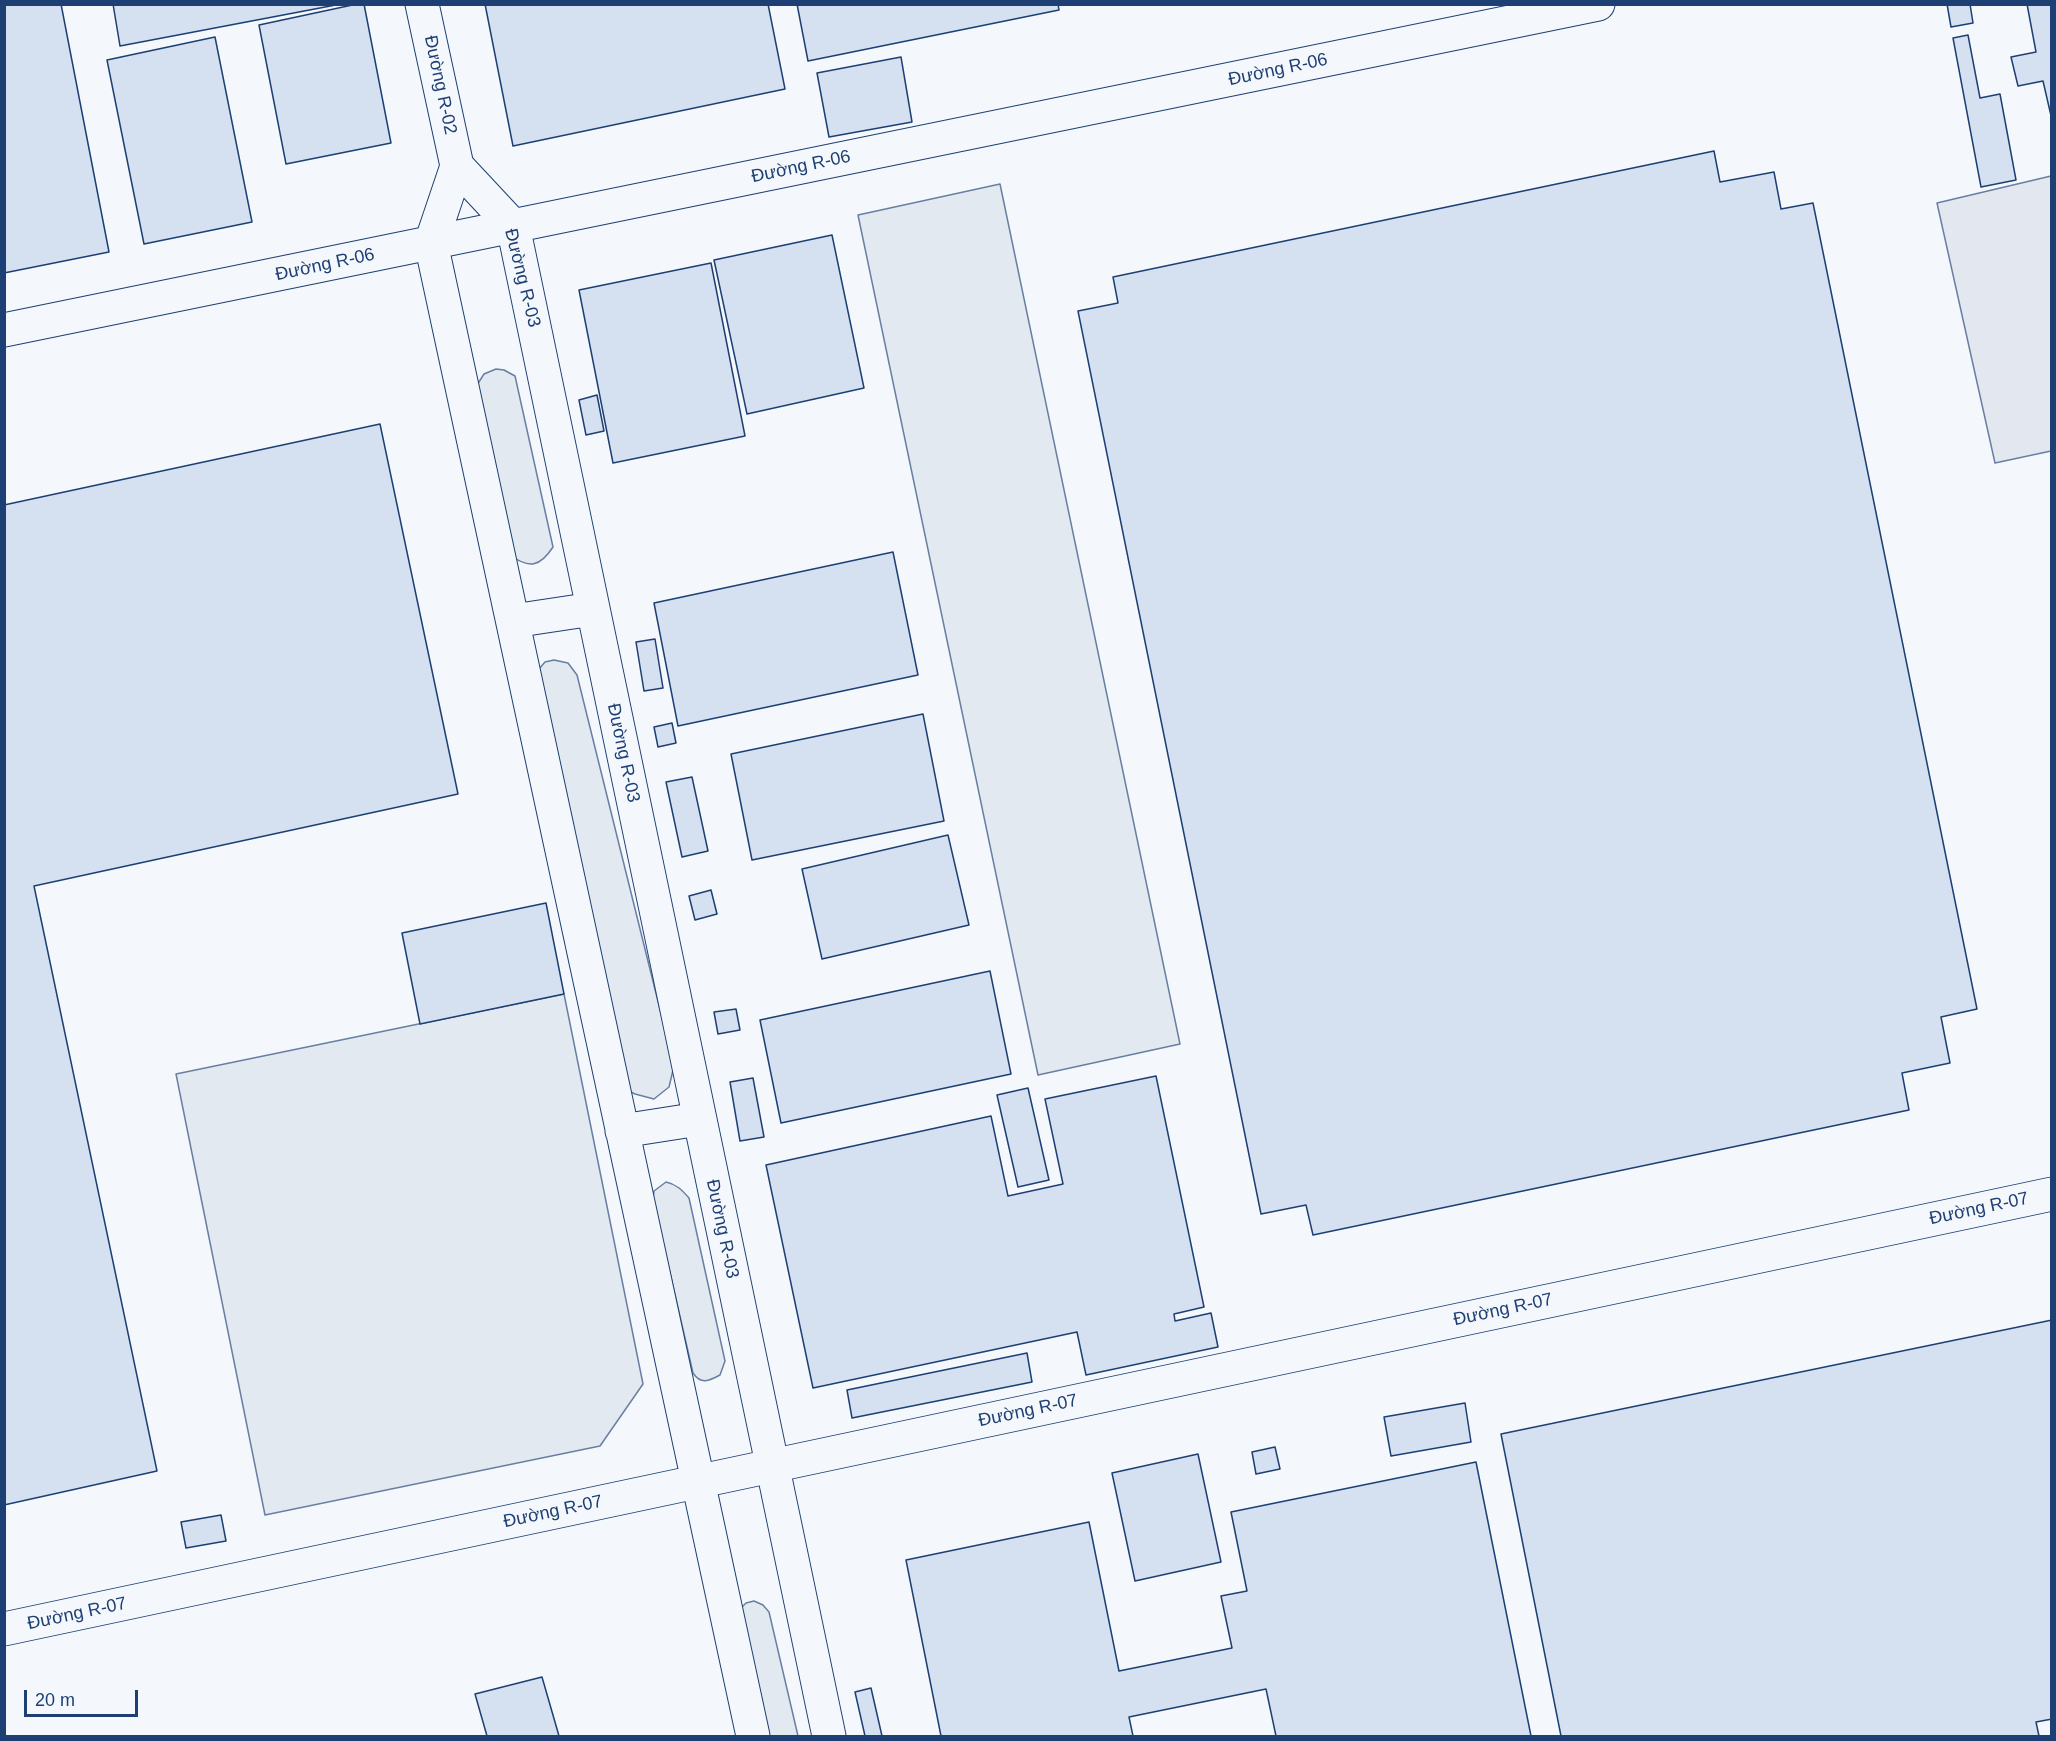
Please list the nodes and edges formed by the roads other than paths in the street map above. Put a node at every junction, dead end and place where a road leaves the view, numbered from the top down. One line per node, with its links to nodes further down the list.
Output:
1 (422, 4): 3 (lane, Đường R-02)
2 (1598, 4): 4 (lane, Đường R-06)
3 (457, 166): 4 (lane, Đường R-03); 5 (lane)
4 (513, 226): 5 (lane, Đường R-06); 7 (lane, Đường R-03)
5 (431, 243): 6 (lane, Đường R-06); 8 (lane)
6 (4, 330)
7 (592, 609): 8 (lane); 9 (lane, Đường R-03)
8 (513, 621): 10 (lane)
9 (699, 1119): 10 (lane); 12 (lane, Đường R-03)
10 (622, 1131): 13 (lane)
11 (2052, 1194): 12 (lane, Đường R-07)
12 (772, 1466): 13 (lane, Đường R-07); 16 (lane, Đường R-03)
13 (698, 1482): 14 (lane, Đường R-07); 15 (lane)
14 (4, 1629)
15 (753, 1737)
16 (829, 1737)

